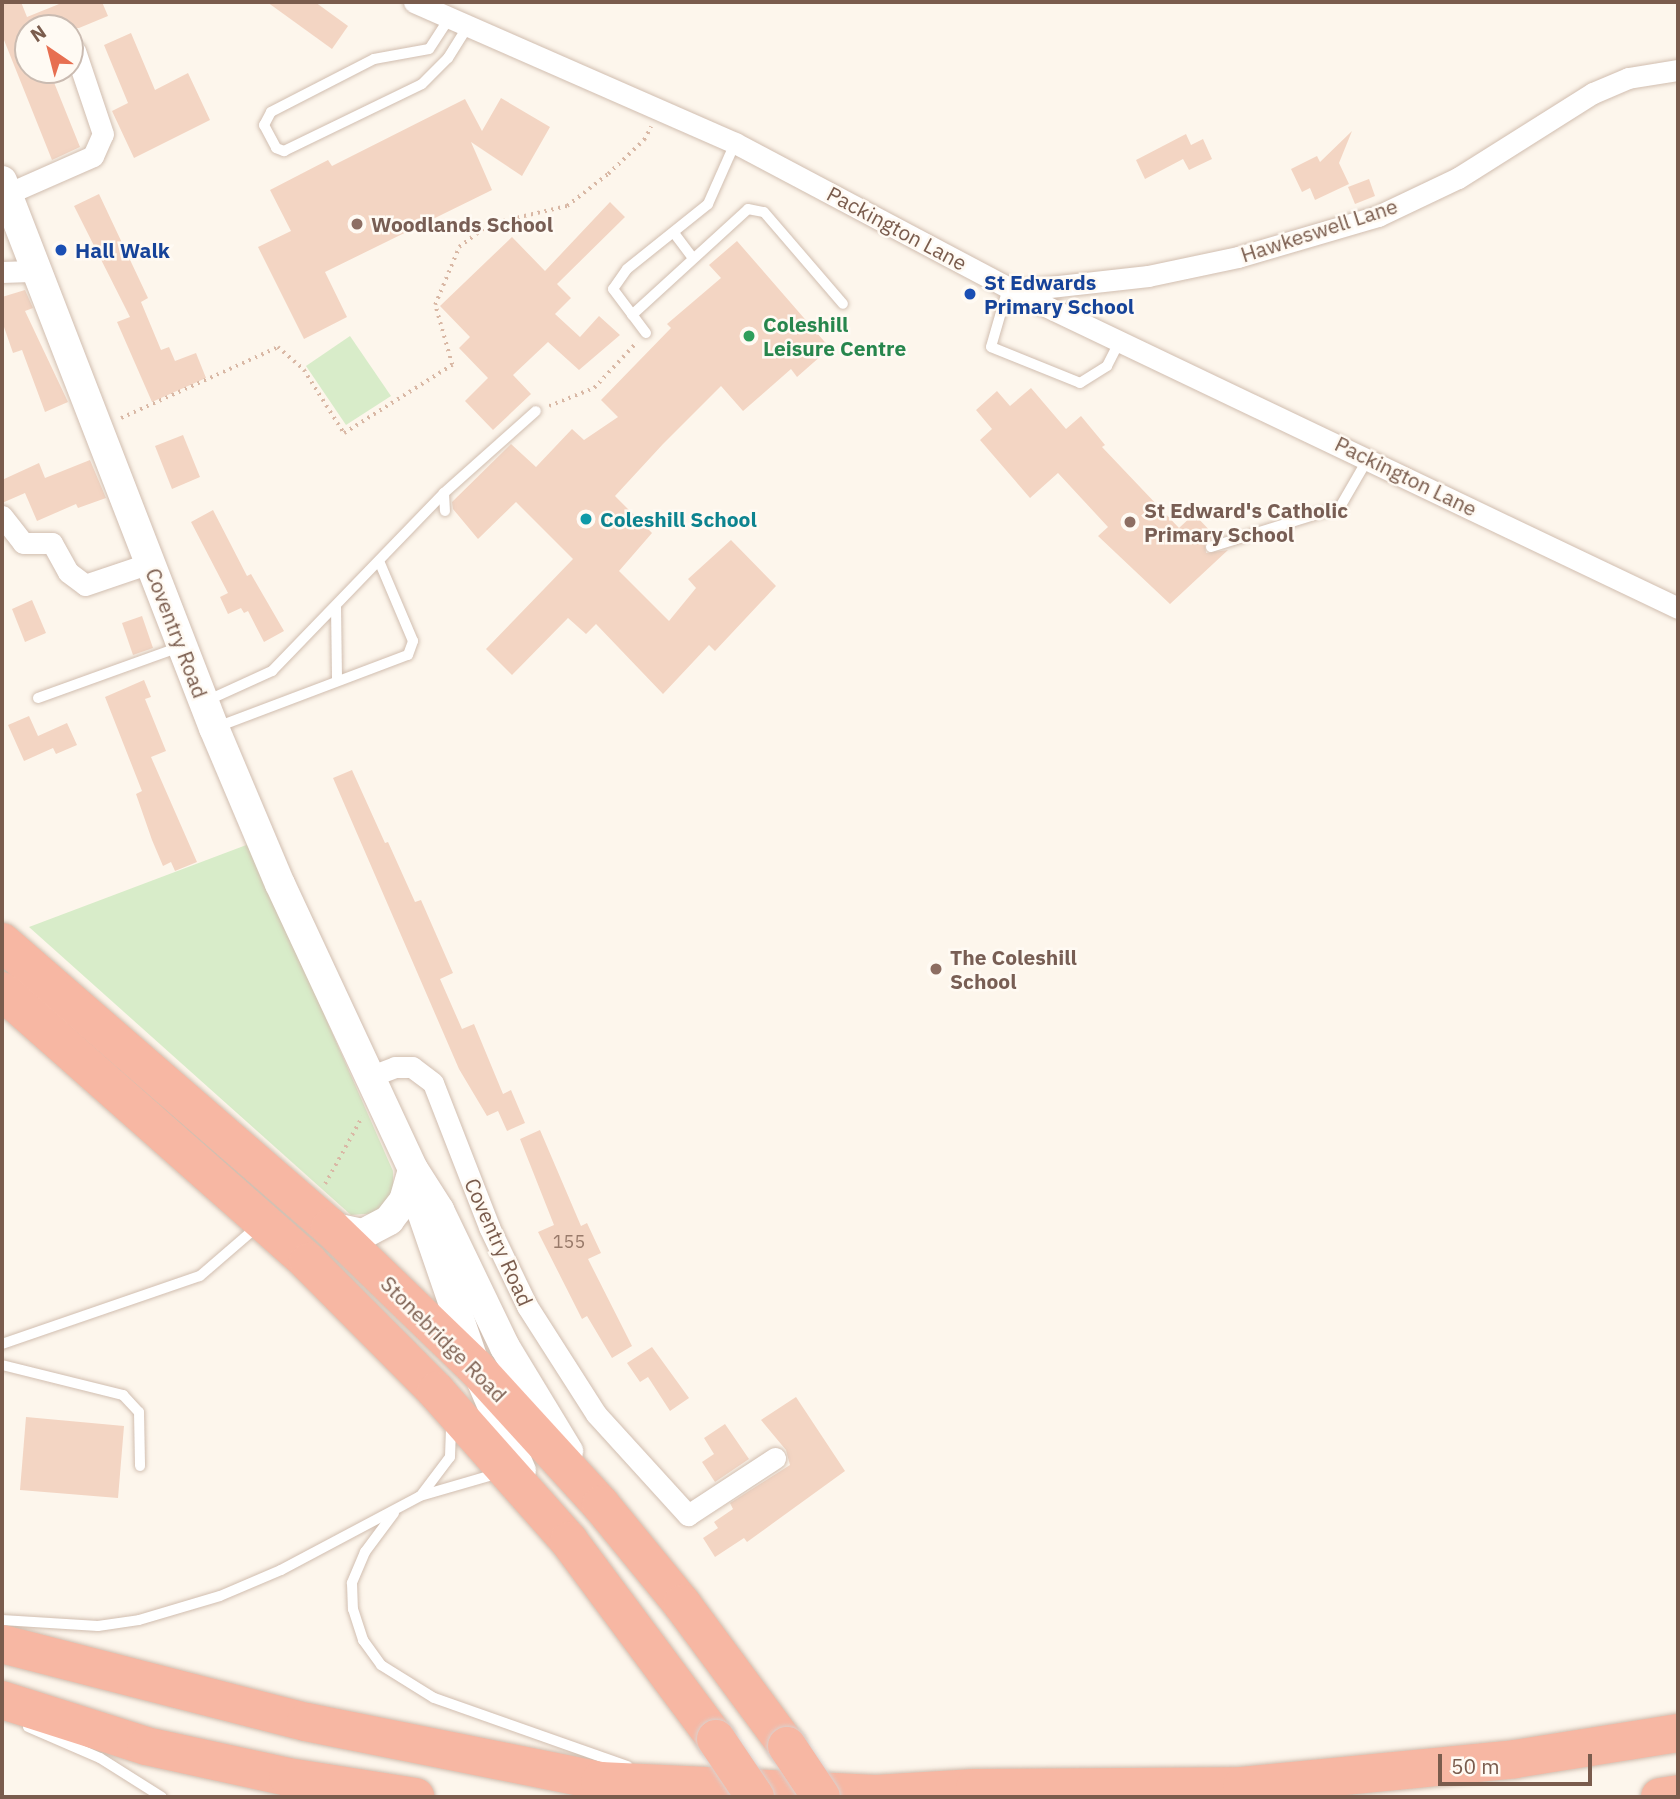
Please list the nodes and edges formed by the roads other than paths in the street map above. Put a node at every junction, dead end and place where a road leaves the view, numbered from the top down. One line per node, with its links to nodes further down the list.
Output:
1 (414, 2): 2 (street, Packington Lane)
2 (459, 22): 2 (lane); 5 (street, Packington Lane)
3 (1678, 71): 11 (street, Hawkeswell Lane)
4 (84, 78): 6 (street)
5 (735, 143): 7 (lane); 11 (street, Packington Lane)
6 (4, 188): 9 (main road, Coventry Road)
7 (674, 233): 8 (lane); 13 (lane)
8 (693, 258): 12 (lane); 13 (lane)
9 (38, 271): 10 (street); 23 (main road, Coventry Road)
10 (2, 272)
11 (1011, 290): 15 (street, Packington Lane); 15 (lane)
12 (843, 304)
13 (632, 315): 14 (lane)
14 (646, 333)
15 (1120, 341): 17 (street, Packington Lane)
16 (536, 411): 18 (lane)
17 (1369, 457): 21 (lane); 25 (street, Packington Lane)
18 (444, 493): 19 (lane); 22 (lane)
19 (445, 511)
20 (2, 516): 23 (street)
21 (1211, 547)
22 (379, 561): 24 (lane); 27 (lane)
23 (150, 563): 26 (main road, Coventry Road)
24 (335, 606): 27 (lane); 29 (lane)
25 (1678, 608)
26 (182, 646): 28 (lane); 29 (main road, Coventry Road)
27 (337, 681): 29 (lane)
28 (38, 698)
29 (209, 715): 32 (main road, Coventry Road)
30 (2, 942): 34 (highway, Stonebridge Road)
31 (2, 991): 34 (highway, Stonebridge Road)
32 (369, 1077): 33 (main road, Coventry Road); 40 (street, Coventry Road)
33 (412, 1169): 35 (main road); 38 (main road); 44 (main road)
34 (277, 1208): 35 (highway, Stonebridge Road); 36 (lane); 39 (highway, Stonebridge Road)
35 (330, 1227): 38 (highway, Stonebridge Road)
36 (2, 1344)
37 (2, 1365): 41 (lane)
38 (476, 1368): 44 (highway, Stonebridge Road); 46 (main road)
39 (436, 1391): 42 (highway, Stonebridge Road); 43 (lane)
40 (775, 1458)
41 (140, 1466)
42 (507, 1471): 43 (lane); 46 (highway, Stonebridge Road)
43 (420, 1496): 45 (lane)
44 (601, 1505): 56 (highway, Stonebridge Road, bridge)
45 (396, 1510): 47 (lane); 51 (lane)
46 (569, 1541): 55 (highway, Stonebridge Road, bridge)
47 (2, 1620)
48 (2, 1644): 51 (highway)
49 (8, 1711): 53 (lane); 54 (highway)
50 (1678, 1733): 51 (highway)
51 (678, 1784)
52 (1678, 1794): 57 (highway)
53 (162, 1797)
54 (415, 1797)
55 (755, 1797)
56 (821, 1797)
57 (1660, 1797)

